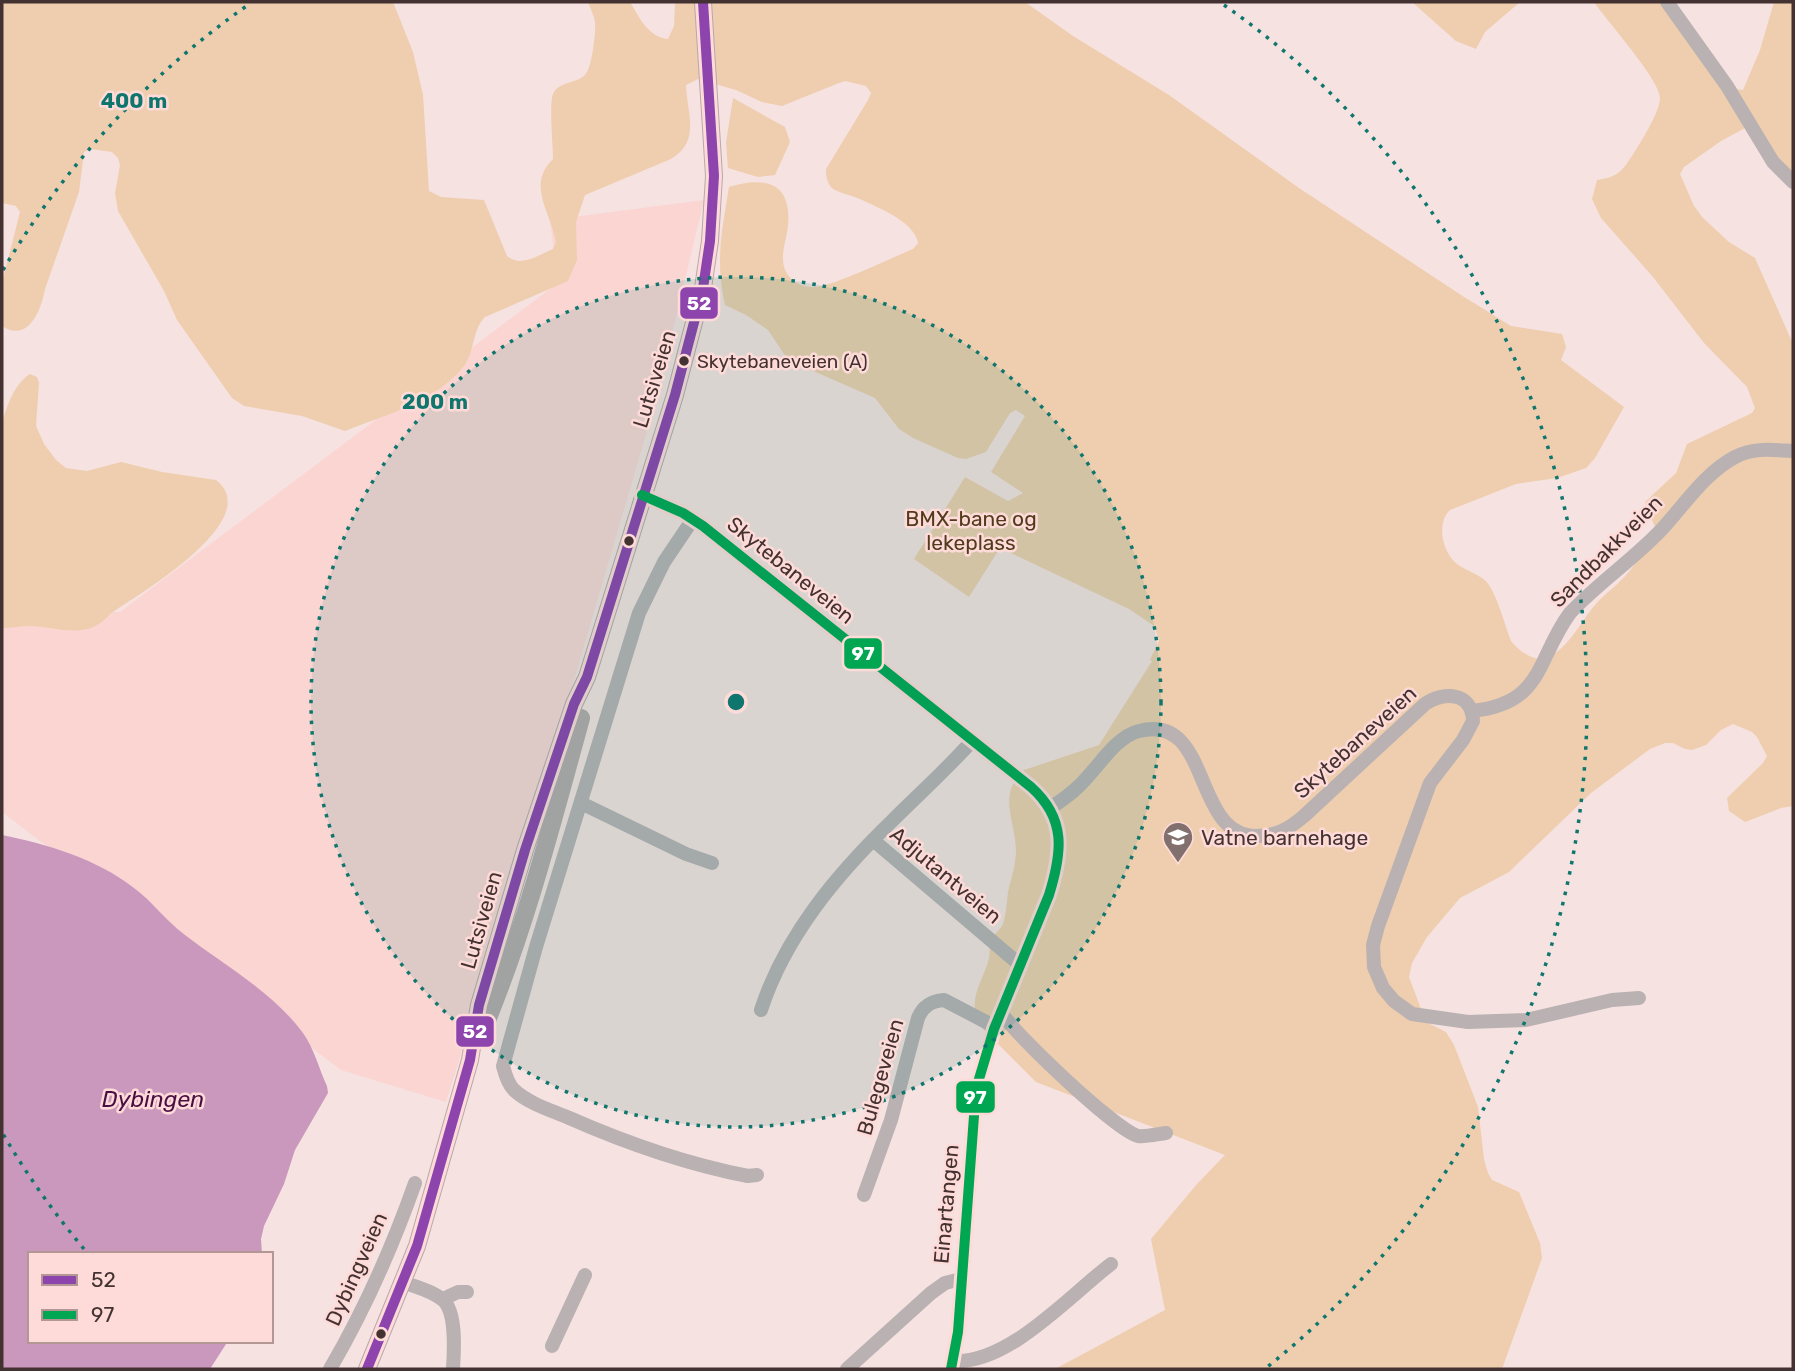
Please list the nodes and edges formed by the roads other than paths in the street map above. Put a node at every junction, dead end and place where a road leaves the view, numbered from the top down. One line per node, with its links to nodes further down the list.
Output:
1 (703, 2): 5 (main road, Lutsiveien)
2 (1667, 2): 3 (street)
3 (1793, 182)
4 (1793, 451): 7 (street, Sandbakkveien)
5 (642, 495): 6 (street, Skytebaneveien); 25 (main road, Lutsiveien)
6 (693, 519): 8 (street, Skytebaneveien); 9 (street)
7 (1472, 711): 10 (street, Skytebaneveien); 14 (street)
8 (972, 741): 10 (street, Skytebaneveien); 11 (street)
9 (581, 803): 12 (street); 19 (street)
10 (1050, 808): 13 (street, Einartangen)
11 (873, 840): 13 (street, Adjutantveien); 15 (street, Adjutantveien)
12 (712, 863)
13 (1020, 965): 16 (street, Einartangen)
14 (1639, 998)
15 (761, 1010)
16 (1001, 1012): 17 (street, Einartangen); 18 (street)
17 (994, 1029): 21 (street, Bulegeveien); 24 (street, Einartangen)
18 (1166, 1133)
19 (757, 1175)
20 (415, 1183): 30 (street, Dybingveien)
21 (864, 1195)
22 (1111, 1264): 29 (street, Einartangen)
23 (585, 1275): 28 (street)
24 (961, 1279): 29 (street, Einartangen); 33 (street)
25 (403, 1282): 27 (street); 31 (main road, Lutsiveien)
26 (467, 1292): 27 (street)
27 (443, 1299): 32 (street)
28 (552, 1346)
29 (952, 1365)
30 (330, 1369)
31 (367, 1369)
32 (453, 1369)
33 (847, 1369)

